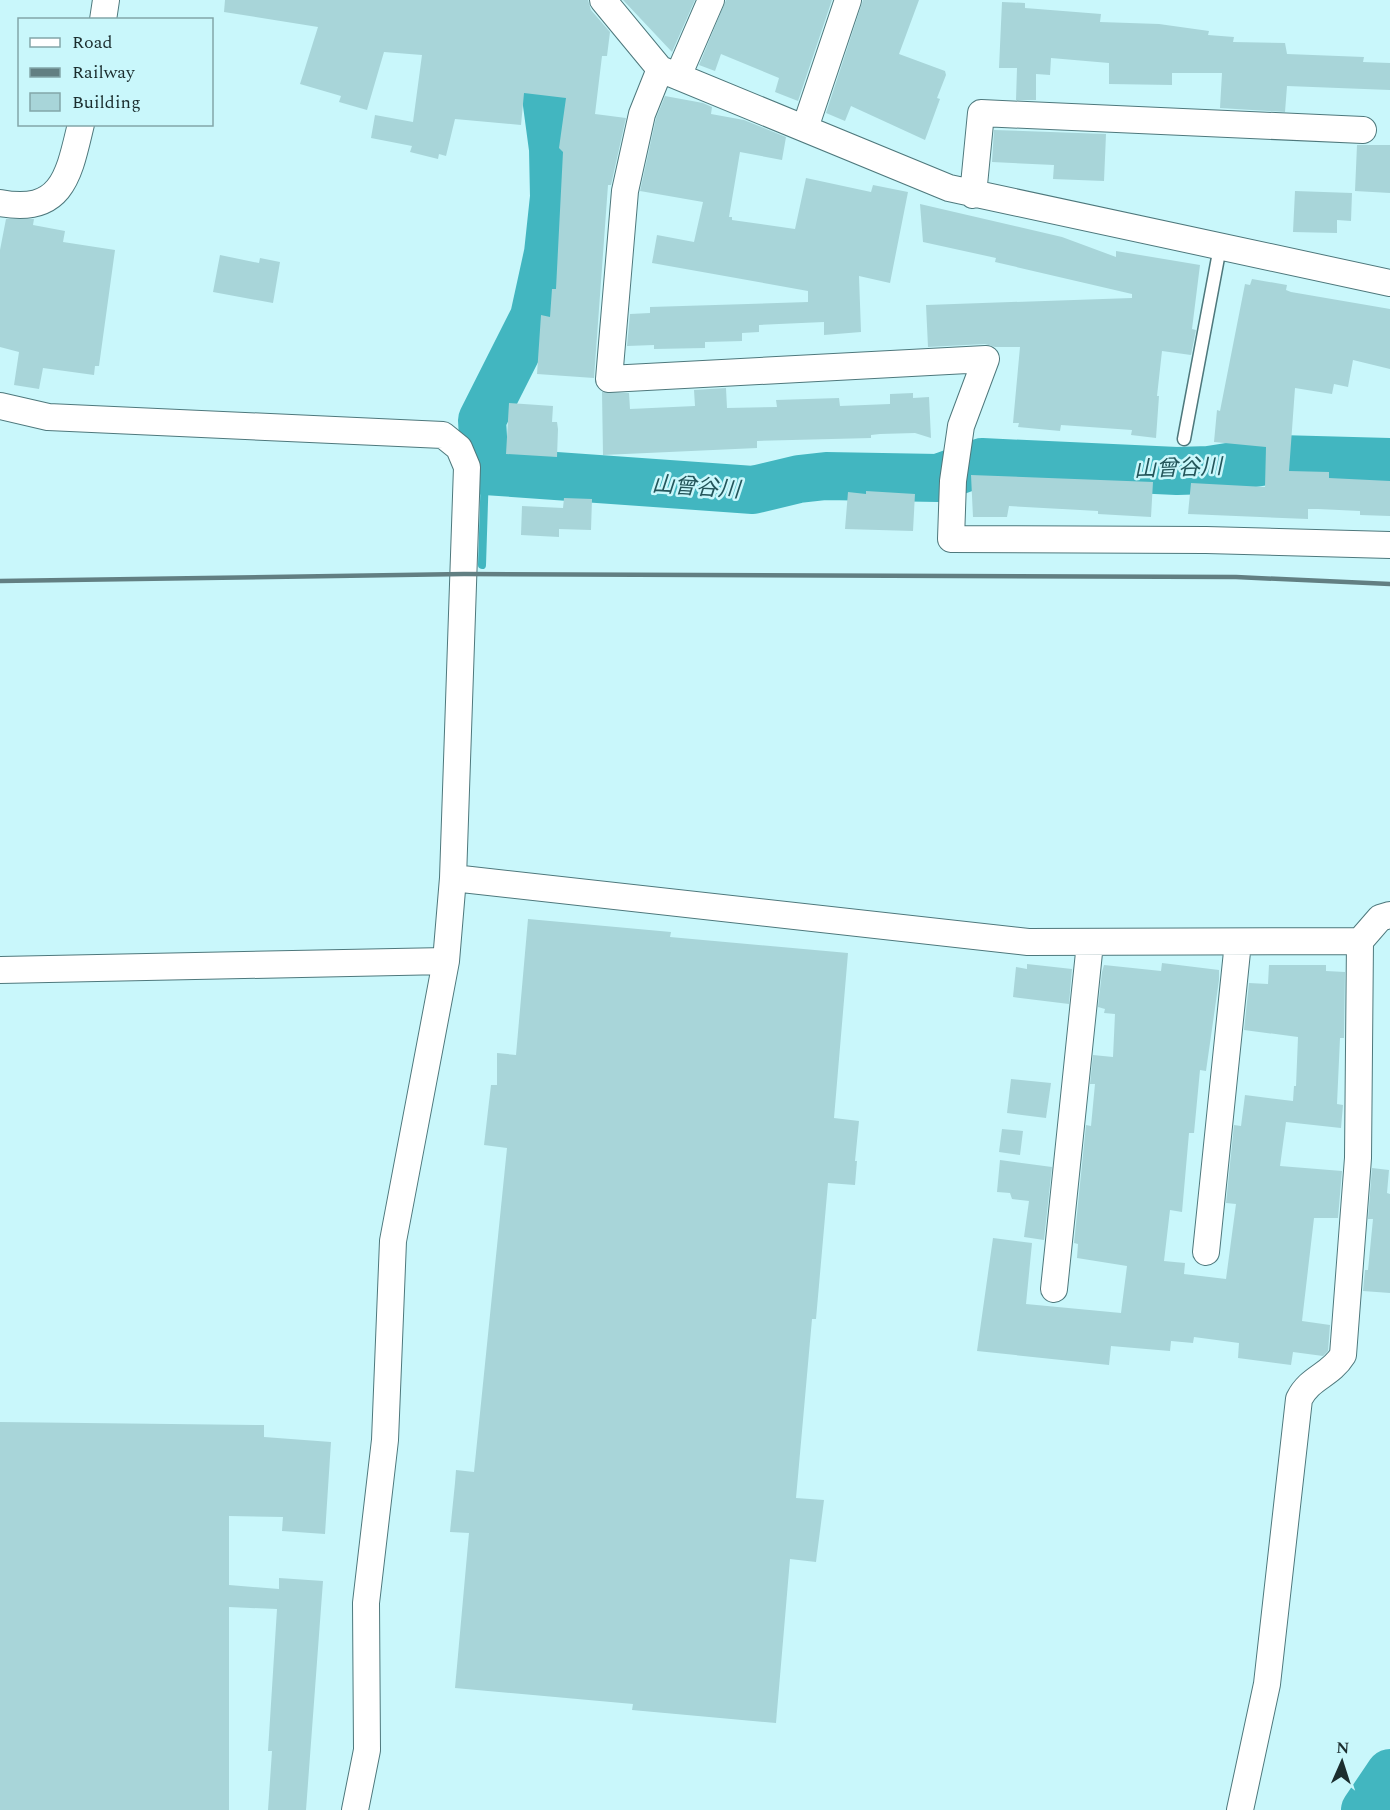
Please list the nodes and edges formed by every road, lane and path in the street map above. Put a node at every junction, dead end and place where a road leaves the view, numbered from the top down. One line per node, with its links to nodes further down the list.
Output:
1 (106, 0): 5 (street)
2 (603, 0): 6 (street)
3 (711, 0): 6 (street)
4 (848, 0): 8 (street)
5 (103, 18)
6 (669, 73): 8 (street); 16 (street)
7 (81, 126): 11 (street)
8 (805, 128): 10 (street)
9 (1363, 130): 10 (street)
10 (973, 195): 12 (street)
11 (0, 203)
12 (1220, 247): 13 (street); 15 (lane)
13 (1390, 283)
14 (0, 406): 17 (street)
15 (1184, 439)
16 (1390, 545)
17 (453, 878): 21 (street); 22 (street)
18 (1390, 915): 19 (street)
19 (1360, 941): 20 (street); 27 (street)
20 (1238, 942): 21 (street); 24 (street)
21 (1090, 943): 25 (street)
22 (446, 961): 23 (street); 26 (street)
23 (0, 970)
24 (1206, 1252)
25 (1054, 1289)
26 (355, 1810)
27 (1240, 1810)

